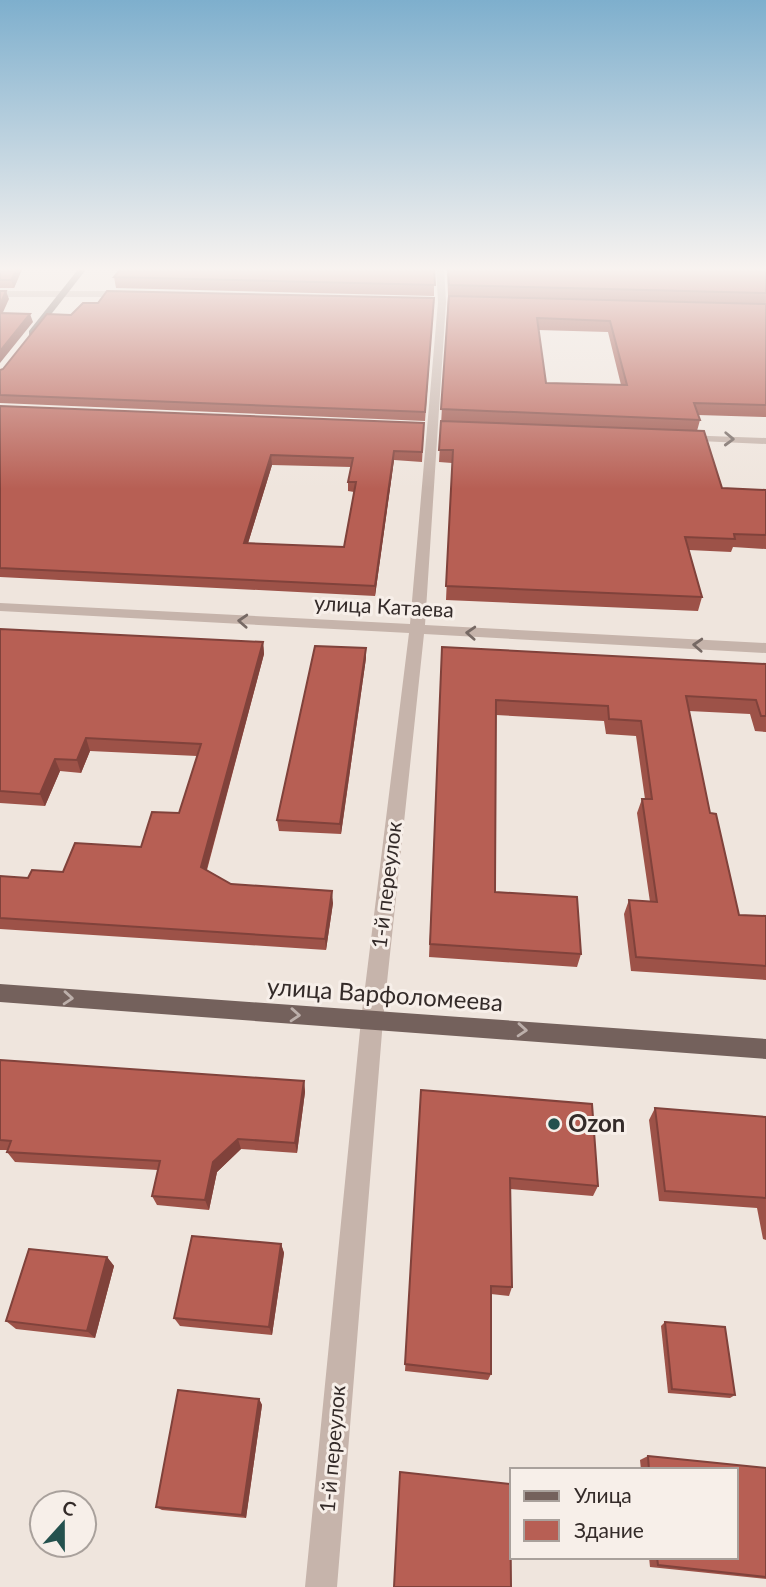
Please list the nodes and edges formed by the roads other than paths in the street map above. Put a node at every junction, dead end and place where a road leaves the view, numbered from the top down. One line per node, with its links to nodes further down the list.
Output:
1 (439, 341): 5 (street, 1-й переулок)
2 (669, 437): 3 (street, one-way to 3)
3 (766, 440)
4 (0, 607): 5 (street, улица Катаева, one-way to 4)
5 (417, 630): 6 (street, улица Катаева, one-way to 5); 8 (street, 1-й переулок)
6 (766, 648)
7 (0, 993): 8 (main road, улица Варфоломеева, one-way to 8)
8 (372, 1020): 9 (main road, улица Варфоломеева, one-way to 9); 10 (street, 1-й переулок)
9 (766, 1049)
10 (321, 1587)

